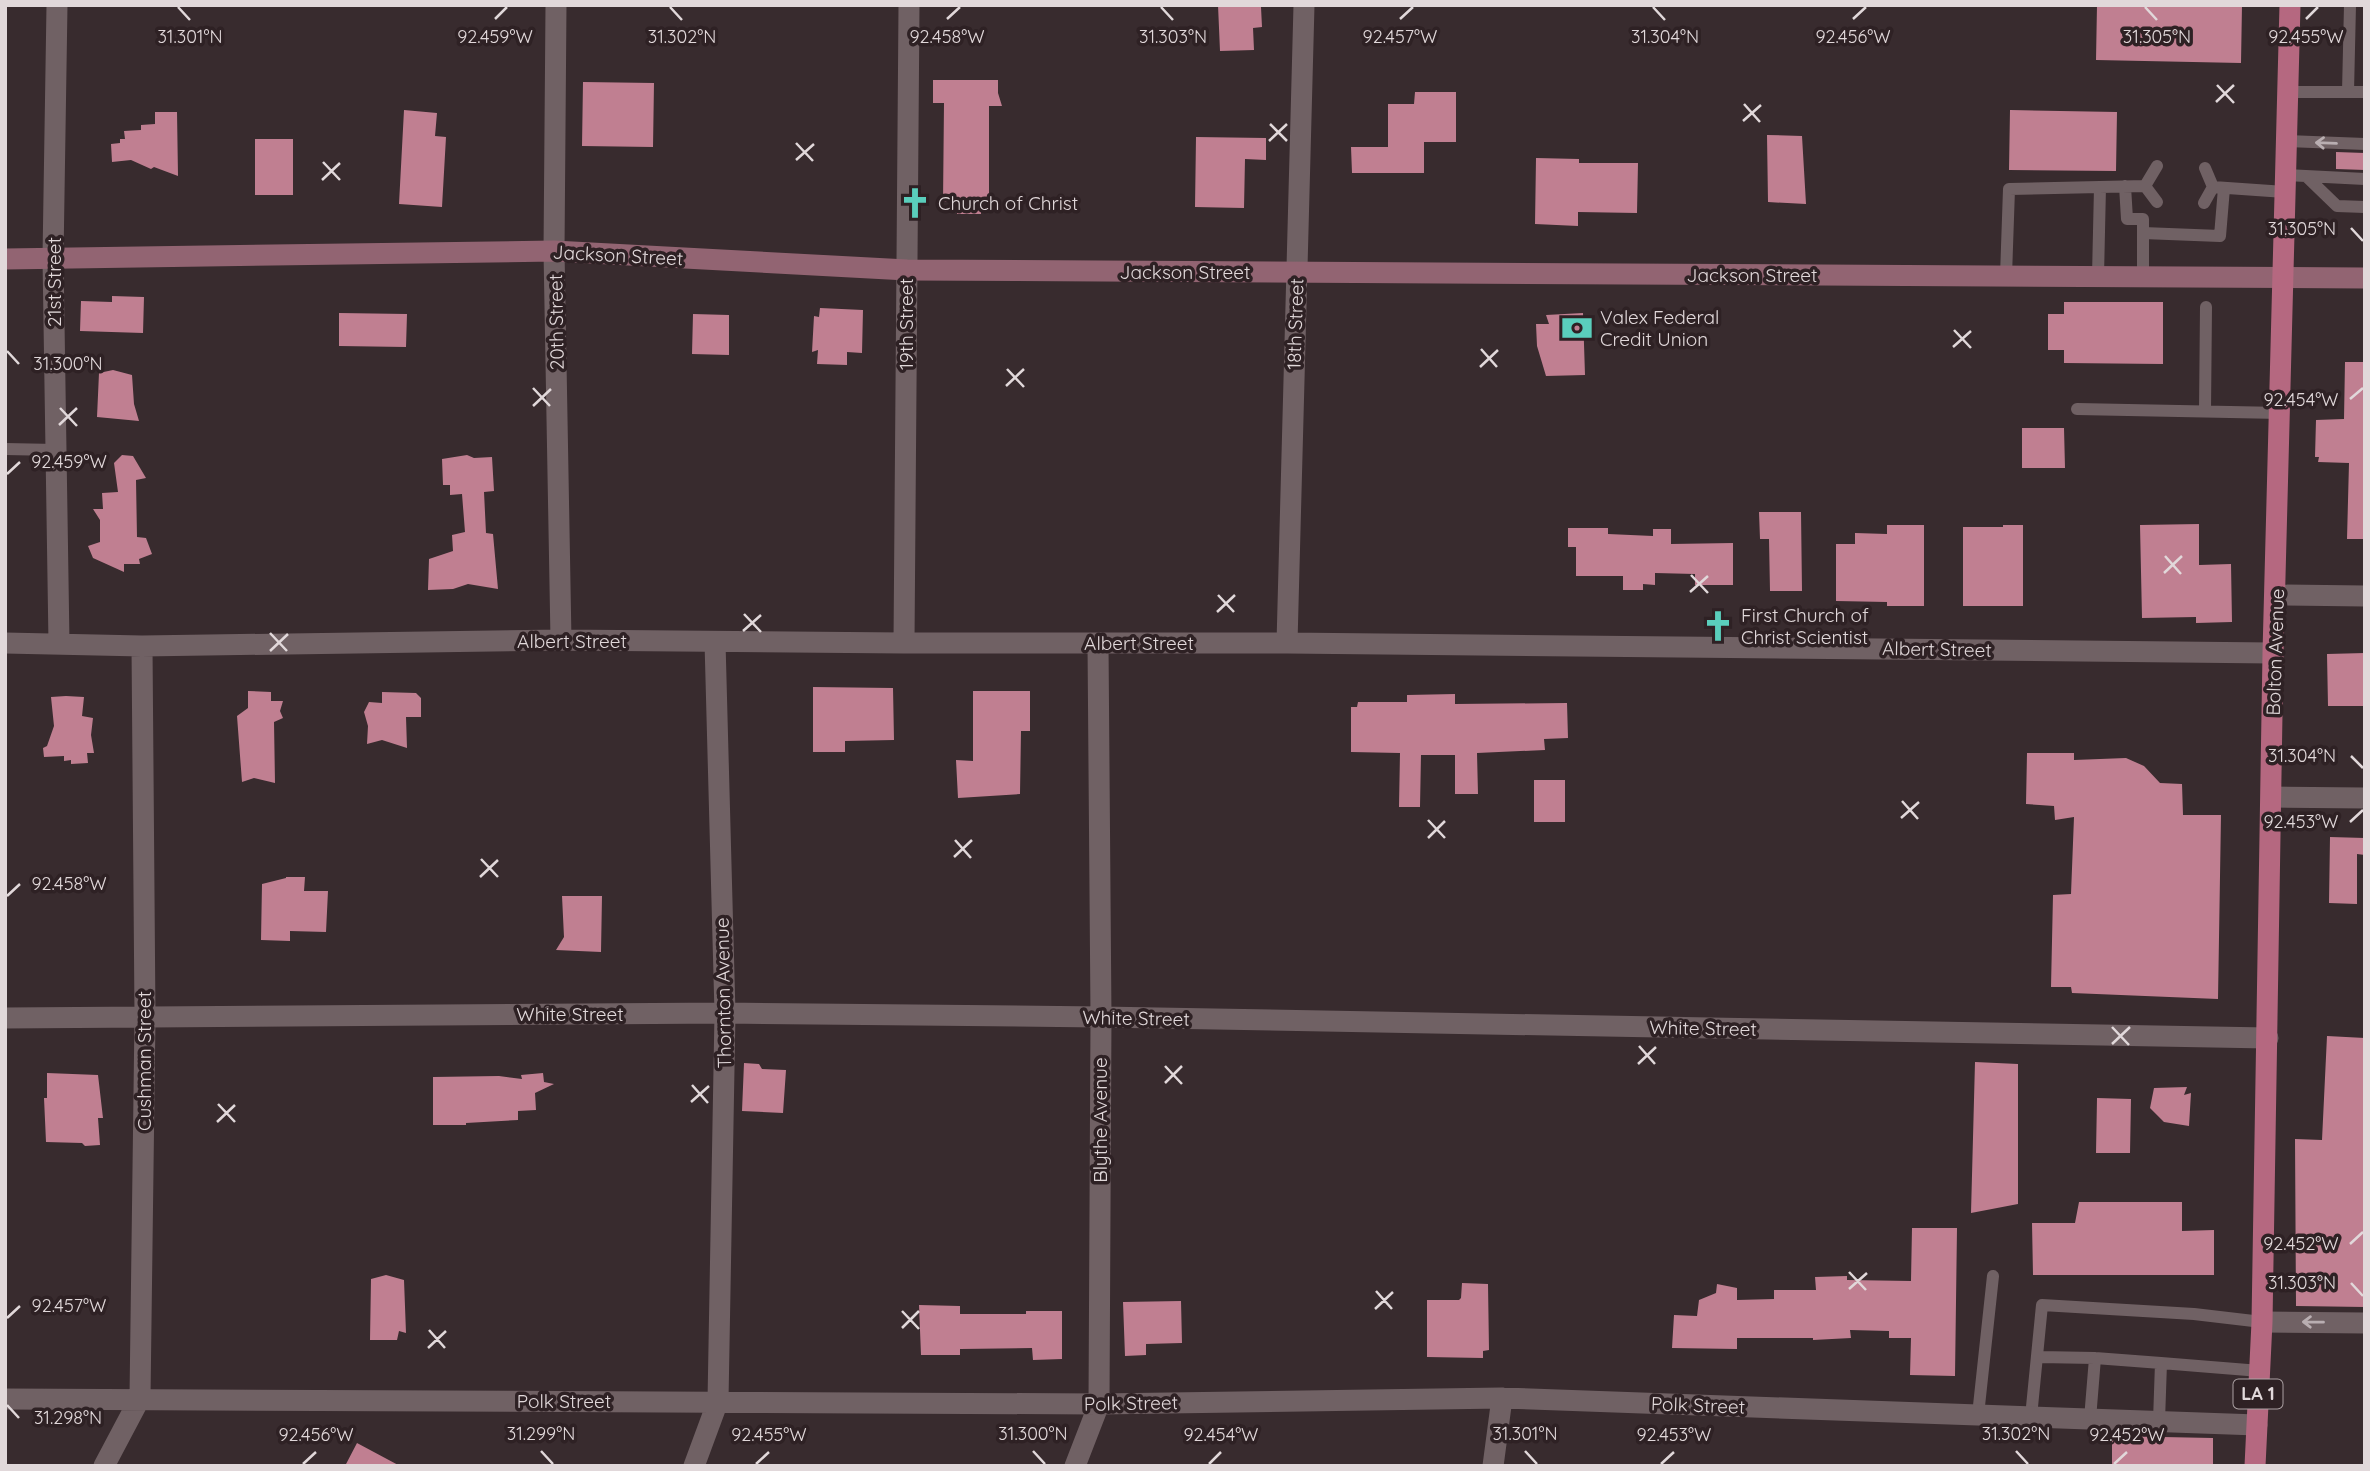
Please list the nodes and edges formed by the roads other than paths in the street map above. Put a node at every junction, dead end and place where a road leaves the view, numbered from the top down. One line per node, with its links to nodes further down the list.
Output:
1 (57, 5): 26 (street, 21st Street)
2 (556, 5): 25 (street, 20th Street)
3 (909, 5): 28 (street, 19th Street)
4 (1304, 5): 29 (street, 18th Street)
5 (2290, 5): 7 (main road, Bolton Avenue)
6 (2350, 5): 8 (lane)
7 (2288, 92): 8 (lane); 10 (main road, Bolton Avenue)
8 (2348, 92): 9 (lane)
9 (2365, 92)
10 (2287, 141): 11 (lane, one-way to 10); 16 (main road, Bolton Avenue)
11 (2365, 144)
12 (2157, 166): 18 (lane)
13 (2205, 168): 20 (lane)
14 (2307, 177): 15 (lane); 16 (lane); 23 (lane)
15 (2365, 179)
16 (2286, 184): 20 (lane); 33 (main road, Bolton Avenue)
17 (2125, 186): 18 (lane); 19 (lane); 24 (lane)
18 (2145, 186): 21 (lane)
19 (2100, 187): 30 (lane); 31 (lane)
20 (2219, 188): 22 (lane); 24 (lane)
21 (2157, 202)
22 (2204, 203)
23 (2365, 206)
24 (2143, 233): 32 (lane)
25 (554, 251): 26 (main road, Jackson Street); 28 (main road, Jackson Street); 43 (street, 20th Street)
26 (53, 258): 27 (main road, Jackson Street); 40 (street, 21st Street)
27 (5, 259)
28 (907, 270): 29 (main road, Jackson Street); 47 (street, 19th Street)
29 (1297, 272): 30 (main road, Jackson Street); 49 (street, 18th Street)
30 (2006, 276): 31 (main road, Jackson Street)
31 (2098, 276): 32 (main road, Jackson Street)
32 (2143, 277): 33 (main road, Jackson Street)
33 (2284, 277): 34 (main road, Jackson Street); 38 (main road, Bolton Avenue / LA 1)
34 (2365, 278)
35 (2206, 307): 37 (lane)
36 (2077, 409): 37 (lane)
37 (2205, 411): 38 (lane)
38 (2281, 413): 41 (main road, Bolton Avenue / LA 1)
39 (5, 449): 40 (lane)
40 (56, 450): 46 (street, 21st Street)
41 (2276, 595): 42 (street); 51 (main road, Bolton Avenue / LA 1)
42 (2365, 596)
43 (561, 640): 44 (street, Albert Street); 50 (street, Albert Street)
44 (715, 642): 47 (street, Albert Street); 54 (street, Thornton Avenue)
45 (5, 643): 46 (street, Albert Street)
46 (59, 643): 50 (street, Albert Street)
47 (904, 643): 48 (street, Albert Street)
48 (1098, 643): 49 (street, Albert Street); 56 (street, Blythe Avenue)
49 (1287, 643): 51 (street, Albert Street)
50 (142, 646): 55 (street, Cushman Street)
51 (2273, 653): 52 (main road, Bolton Avenue / LA 1)
52 (2272, 797): 53 (street); 58 (main road, Bolton Avenue / LA 1)
53 (2365, 798)
54 (725, 1013): 55 (street, White Street); 56 (street, White Street); 69 (street, Thornton Avenue)
55 (145, 1017): 57 (street, White Street); 66 (street, Cushman Street)
56 (1101, 1017): 58 (street, White Street); 70 (street, Blythe Avenue)
57 (5, 1018)
58 (2268, 1038): 60 (main road, Bolton Avenue / LA 1)
59 (1993, 1276): 71 (lane)
60 (2262, 1322): 61 (street, one-way to 60); 62 (lane); 65 (main road, Bolton Avenue / LA 1)
61 (2365, 1323)
62 (2039, 1357): 63 (lane); 72 (lane)
63 (2095, 1357): 64 (lane); 73 (lane)
64 (2161, 1363): 65 (lane); 74 (lane)
65 (2260, 1371): 75 (main road, Bolton Avenue / LA 1)
66 (141, 1398): 68 (street, Polk Street); 69 (street, Polk Street); 76 (street, Cushman Street)
67 (1502, 1398): 70 (street, Polk Street); 71 (street, Polk Street); 79 (street)
68 (5, 1399)
69 (718, 1401): 70 (street, Polk Street); 77 (street, Thornton Avenue)
70 (1099, 1404): 78 (street, Blythe Avenue)
71 (1978, 1415): 72 (street, Polk Street)
72 (2031, 1417): 73 (street, Polk Street)
73 (2090, 1419): 74 (street, Polk Street)
74 (2159, 1422): 75 (street, Polk Street)
75 (2257, 1425): 80 (main road, Bolton Avenue / LA 1)
76 (104, 1466)
77 (694, 1466)
78 (1075, 1466)
79 (1493, 1466)
80 (2255, 1466)

